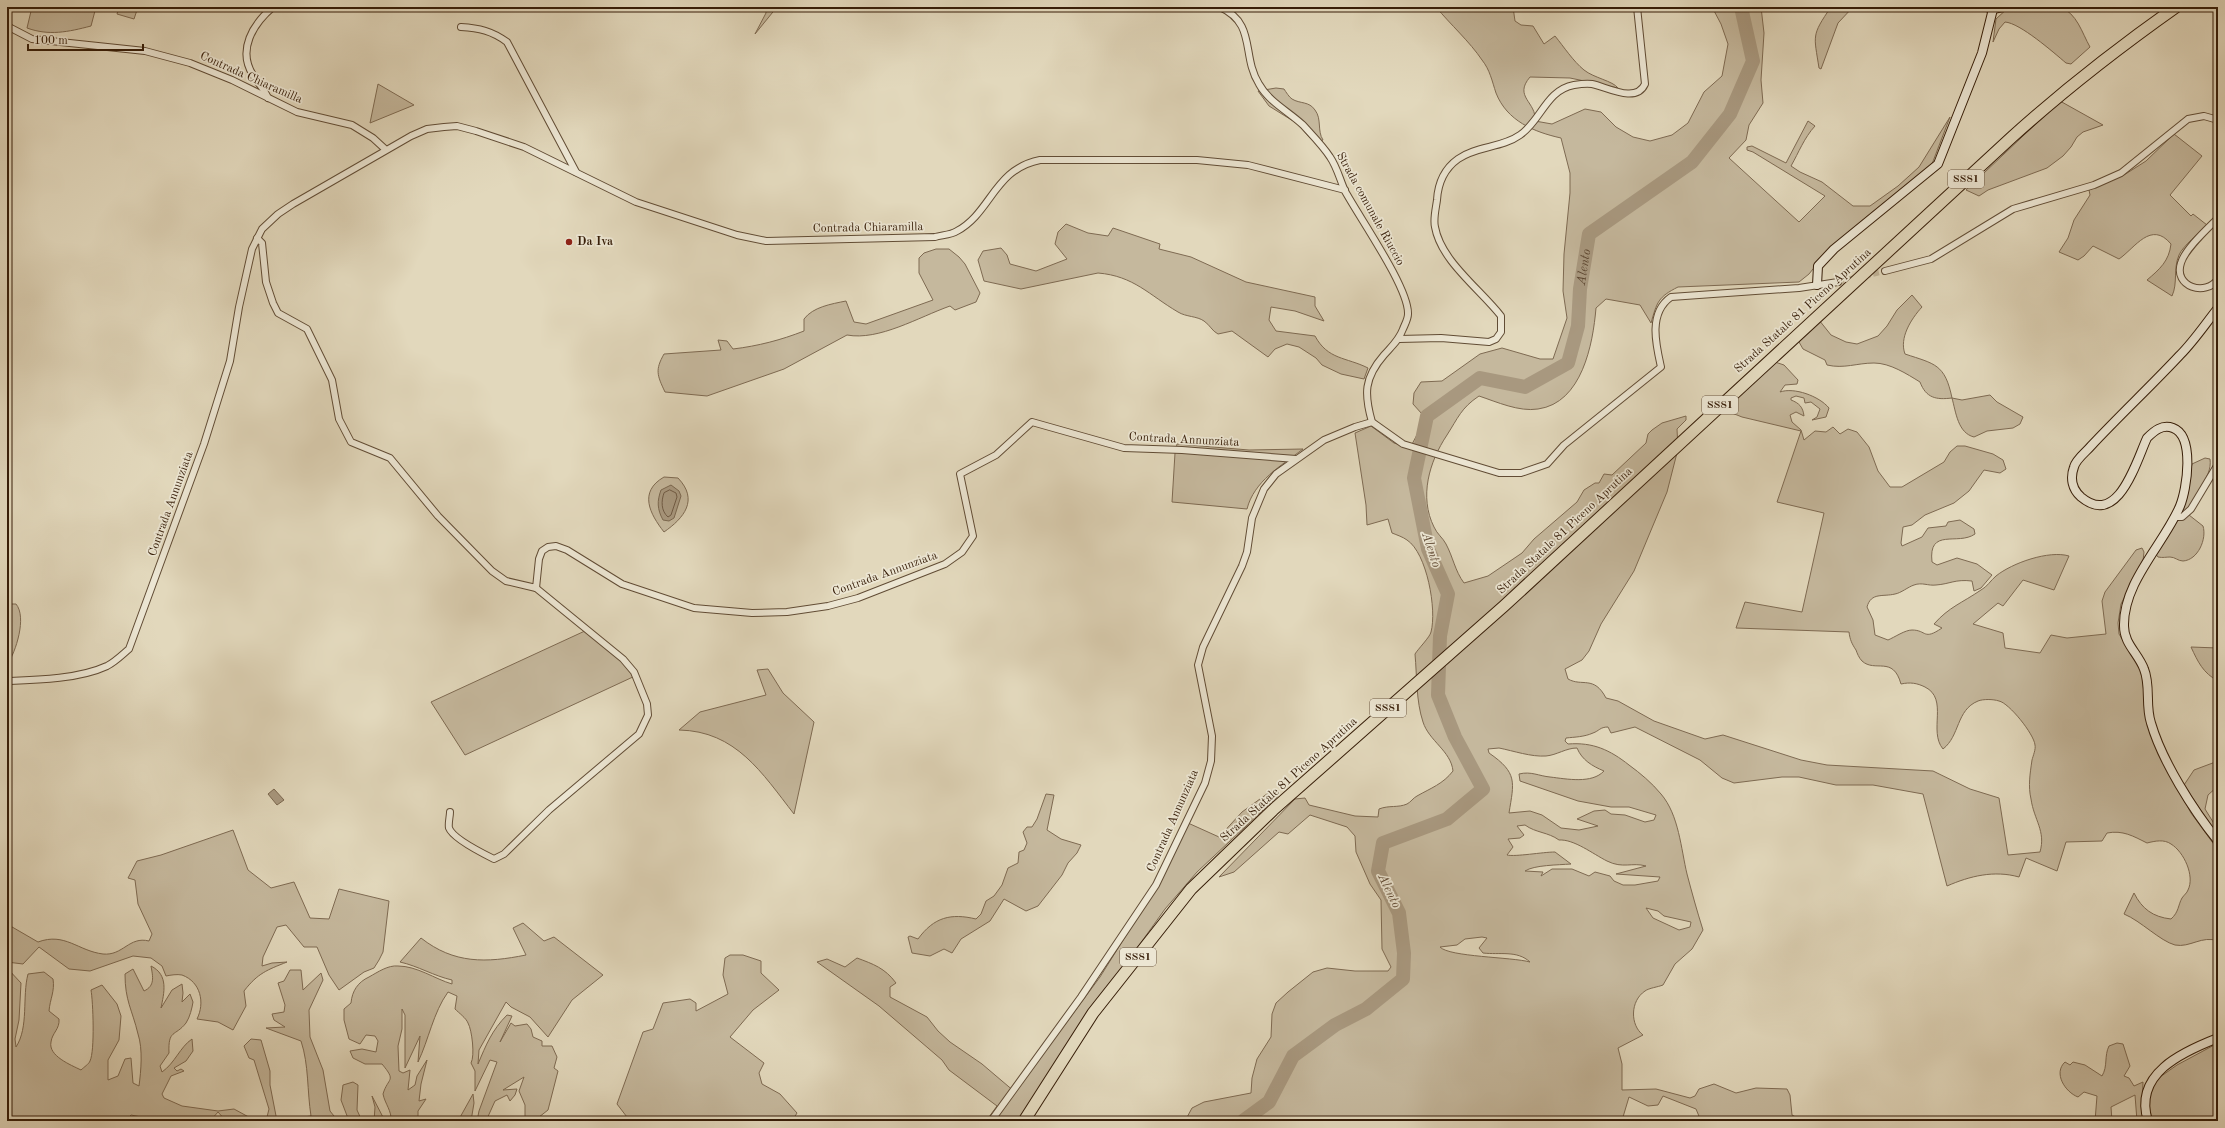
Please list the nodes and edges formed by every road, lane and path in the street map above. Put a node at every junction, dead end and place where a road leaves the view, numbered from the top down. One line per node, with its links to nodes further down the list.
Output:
1 (273, 7): 9 (street)
2 (1220, 7): 13 (street, Strada comunale Riuccio)
3 (1637, 7): 22 (street)
4 (2003, 7): 6 (main road)
5 (2176, 7): 33 (highway, Strada Statale 81 Piceno Aprutina / SS81)
6 (1990, 8): 20 (main road)
7 (7, 26): 9 (street, Contrada Chiaramilla)
8 (461, 27): 12 (street)
9 (268, 98): 11 (street, Contrada Chiaramilla)
10 (2218, 120): 17 (street)
11 (385, 149): 12 (street, Contrada Chiaramilla); 15 (street, Contrada Chiaramilla)
12 (576, 172): 13 (street, Contrada Chiaramilla)
13 (1345, 190): 22 (street, Strada comunale Riuccio)
14 (2218, 218): 18 (street)
15 (262, 229): 16 (street, Contrada Annunziata)
16 (257, 238): 27 (street); 28 (street, Contrada Annunziata)
17 (1885, 271)
18 (2218, 279)
19 (1838, 282): 20 (street)
20 (1817, 285): 23 (street)
21 (2218, 308): 26 (main road)
22 (1399, 339): 23 (street)
23 (1372, 422): 24 (street, Contrada Annunziata)
24 (1296, 459): 27 (street, Contrada Annunziata); 32 (street, Contrada Annunziata)
25 (2218, 464): 26 (street)
26 (2174, 517): 30 (main road)
27 (536, 588): 29 (street)
28 (7, 681)
29 (450, 812)
30 (2218, 841)
31 (2218, 1038): 34 (main road)
32 (991, 1121)
33 (1024, 1121)
34 (2148, 1121)

